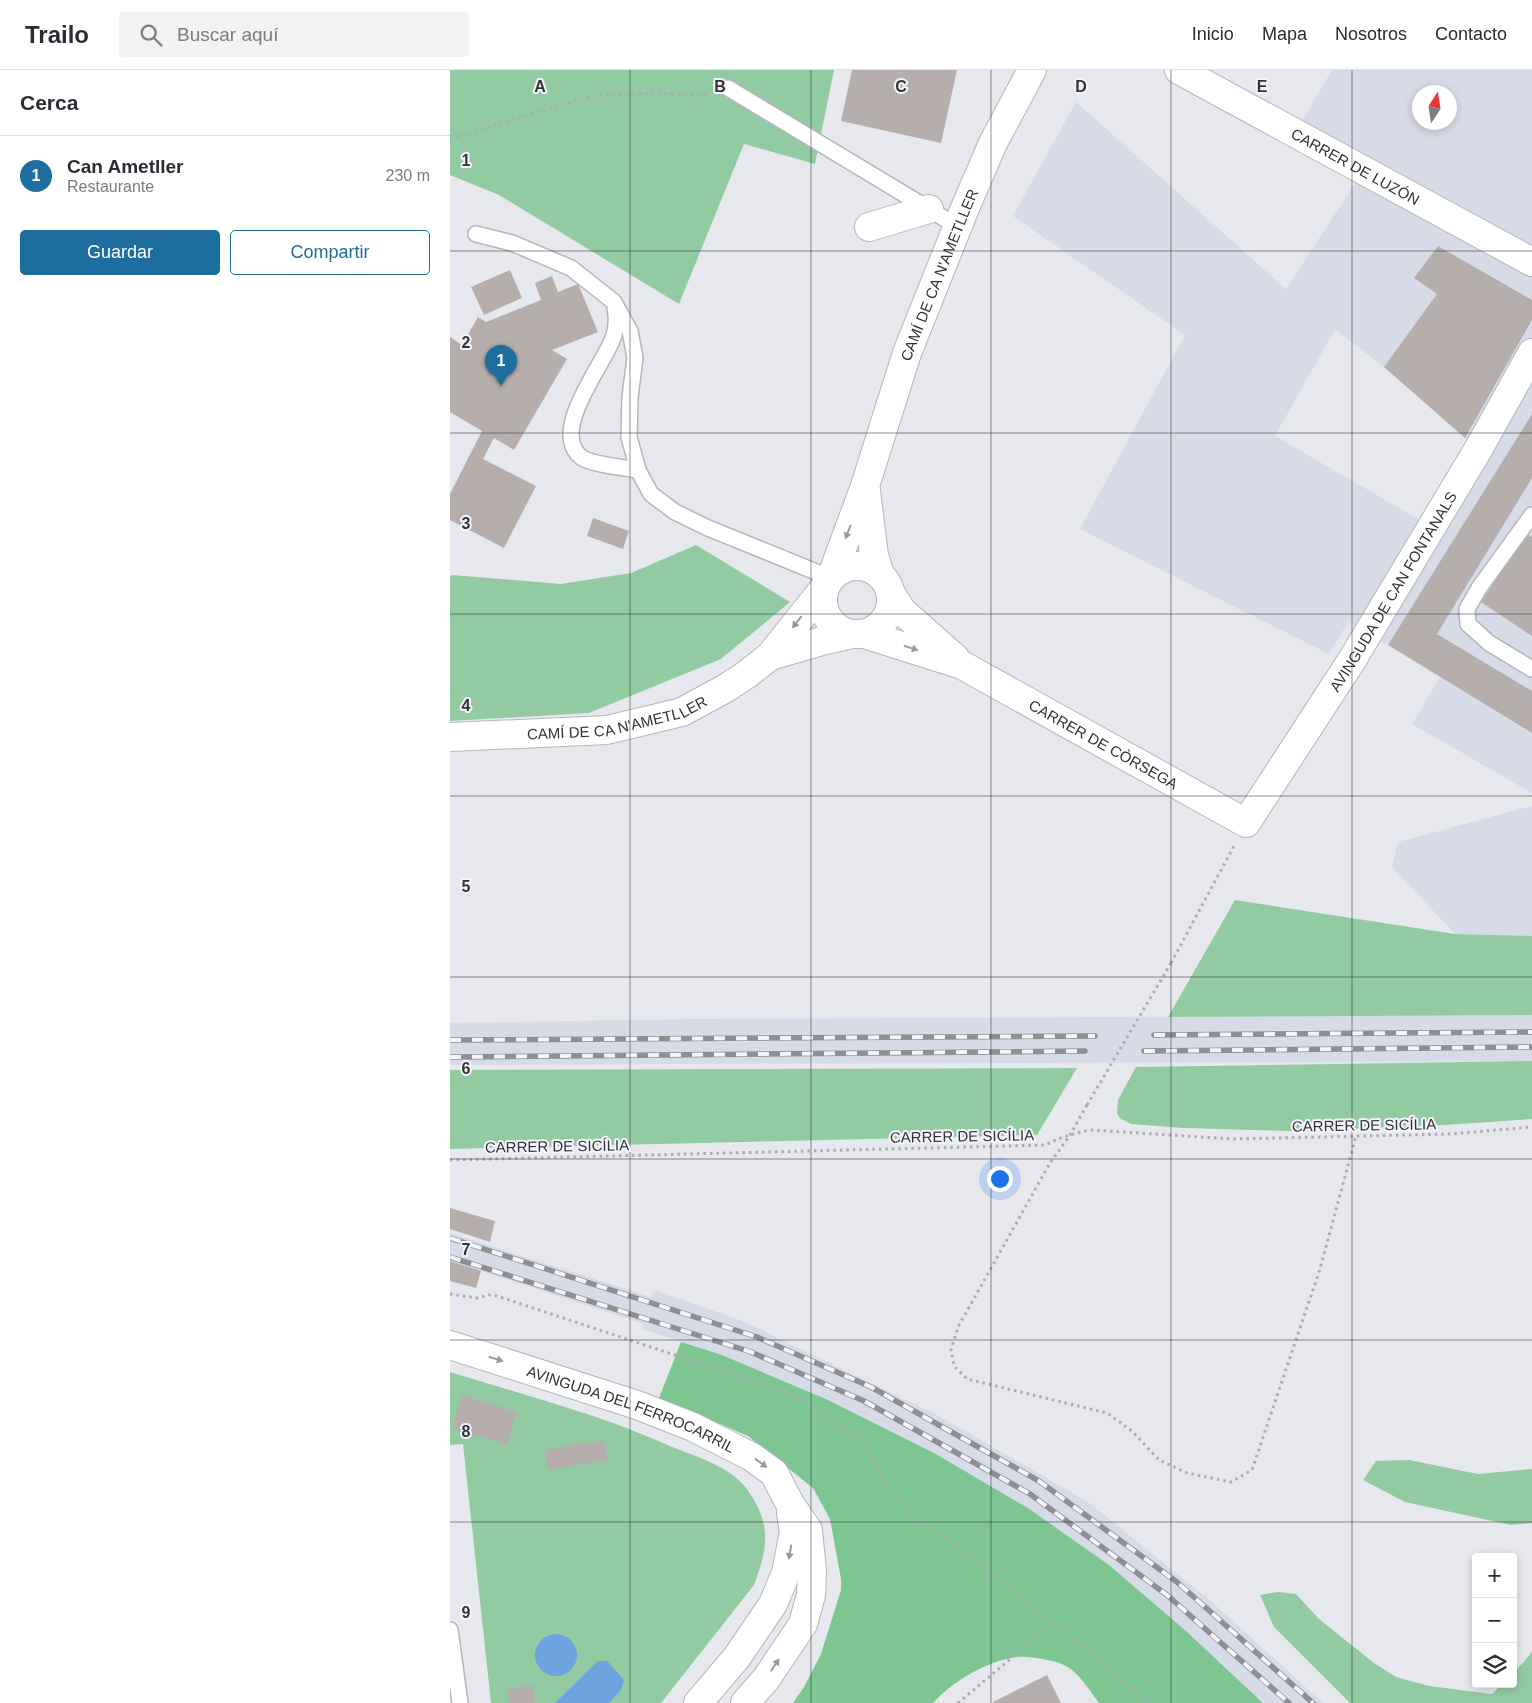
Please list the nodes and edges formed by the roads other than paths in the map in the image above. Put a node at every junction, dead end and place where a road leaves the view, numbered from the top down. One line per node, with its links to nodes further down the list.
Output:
1 (1032, 70): 5 (street, CAMÍ DE CA N'AMETLLER)
2 (1179, 70): 8 (street, CARRER DE LUZÓN)
3 (728, 88): 4 (lane)
4 (929, 210): 5 (lane); 6 (street)
5 (958, 226): 12 (street, CAMÍ DE CA N'AMETLLER)
6 (869, 227)
7 (476, 234): 9 (lane)
8 (1532, 262)
9 (614, 302): 11 (lane); 11 (lane)
10 (1532, 353): 21 (street, AVINGUDA DE CAN FONTANALS)
11 (638, 470): 14 (lane)
12 (865, 486): 14 (street, CAMÍ DE CA N'AMETLLER, one-way to 14); 15 (street, CAMÍ DE CA N'AMETLLER)
13 (1532, 515): 19 (lane)
14 (828, 583): 15 (street); 16 (street); 17 (street, CAMÍ DE CA N'AMETLLER, one-way to 17)
15 (885, 584): 16 (street); 18 (street, CARRER DE CÒRSEGA)
16 (858, 634): 17 (street, CAMÍ DE CA N'AMETLLER); 18 (street, CARRER DE CÒRSEGA, one-way to 18)
17 (770, 656): 20 (street, CAMÍ DE CA N'AMETLLER)
18 (962, 664): 21 (street, CARRER DE CÒRSEGA)
19 (1532, 669)
20 (450, 737)
21 (1246, 824)
22 (450, 1345): 23 (street, AVINGUDA DEL FERROCARRIL, one-way to 23)
23 (790, 1504): 26 (street, one-way to 26); 27 (street, one-way to 23)
24 (450, 1630): 25 (lane)
25 (460, 1703)
26 (698, 1703)
27 (745, 1703)

